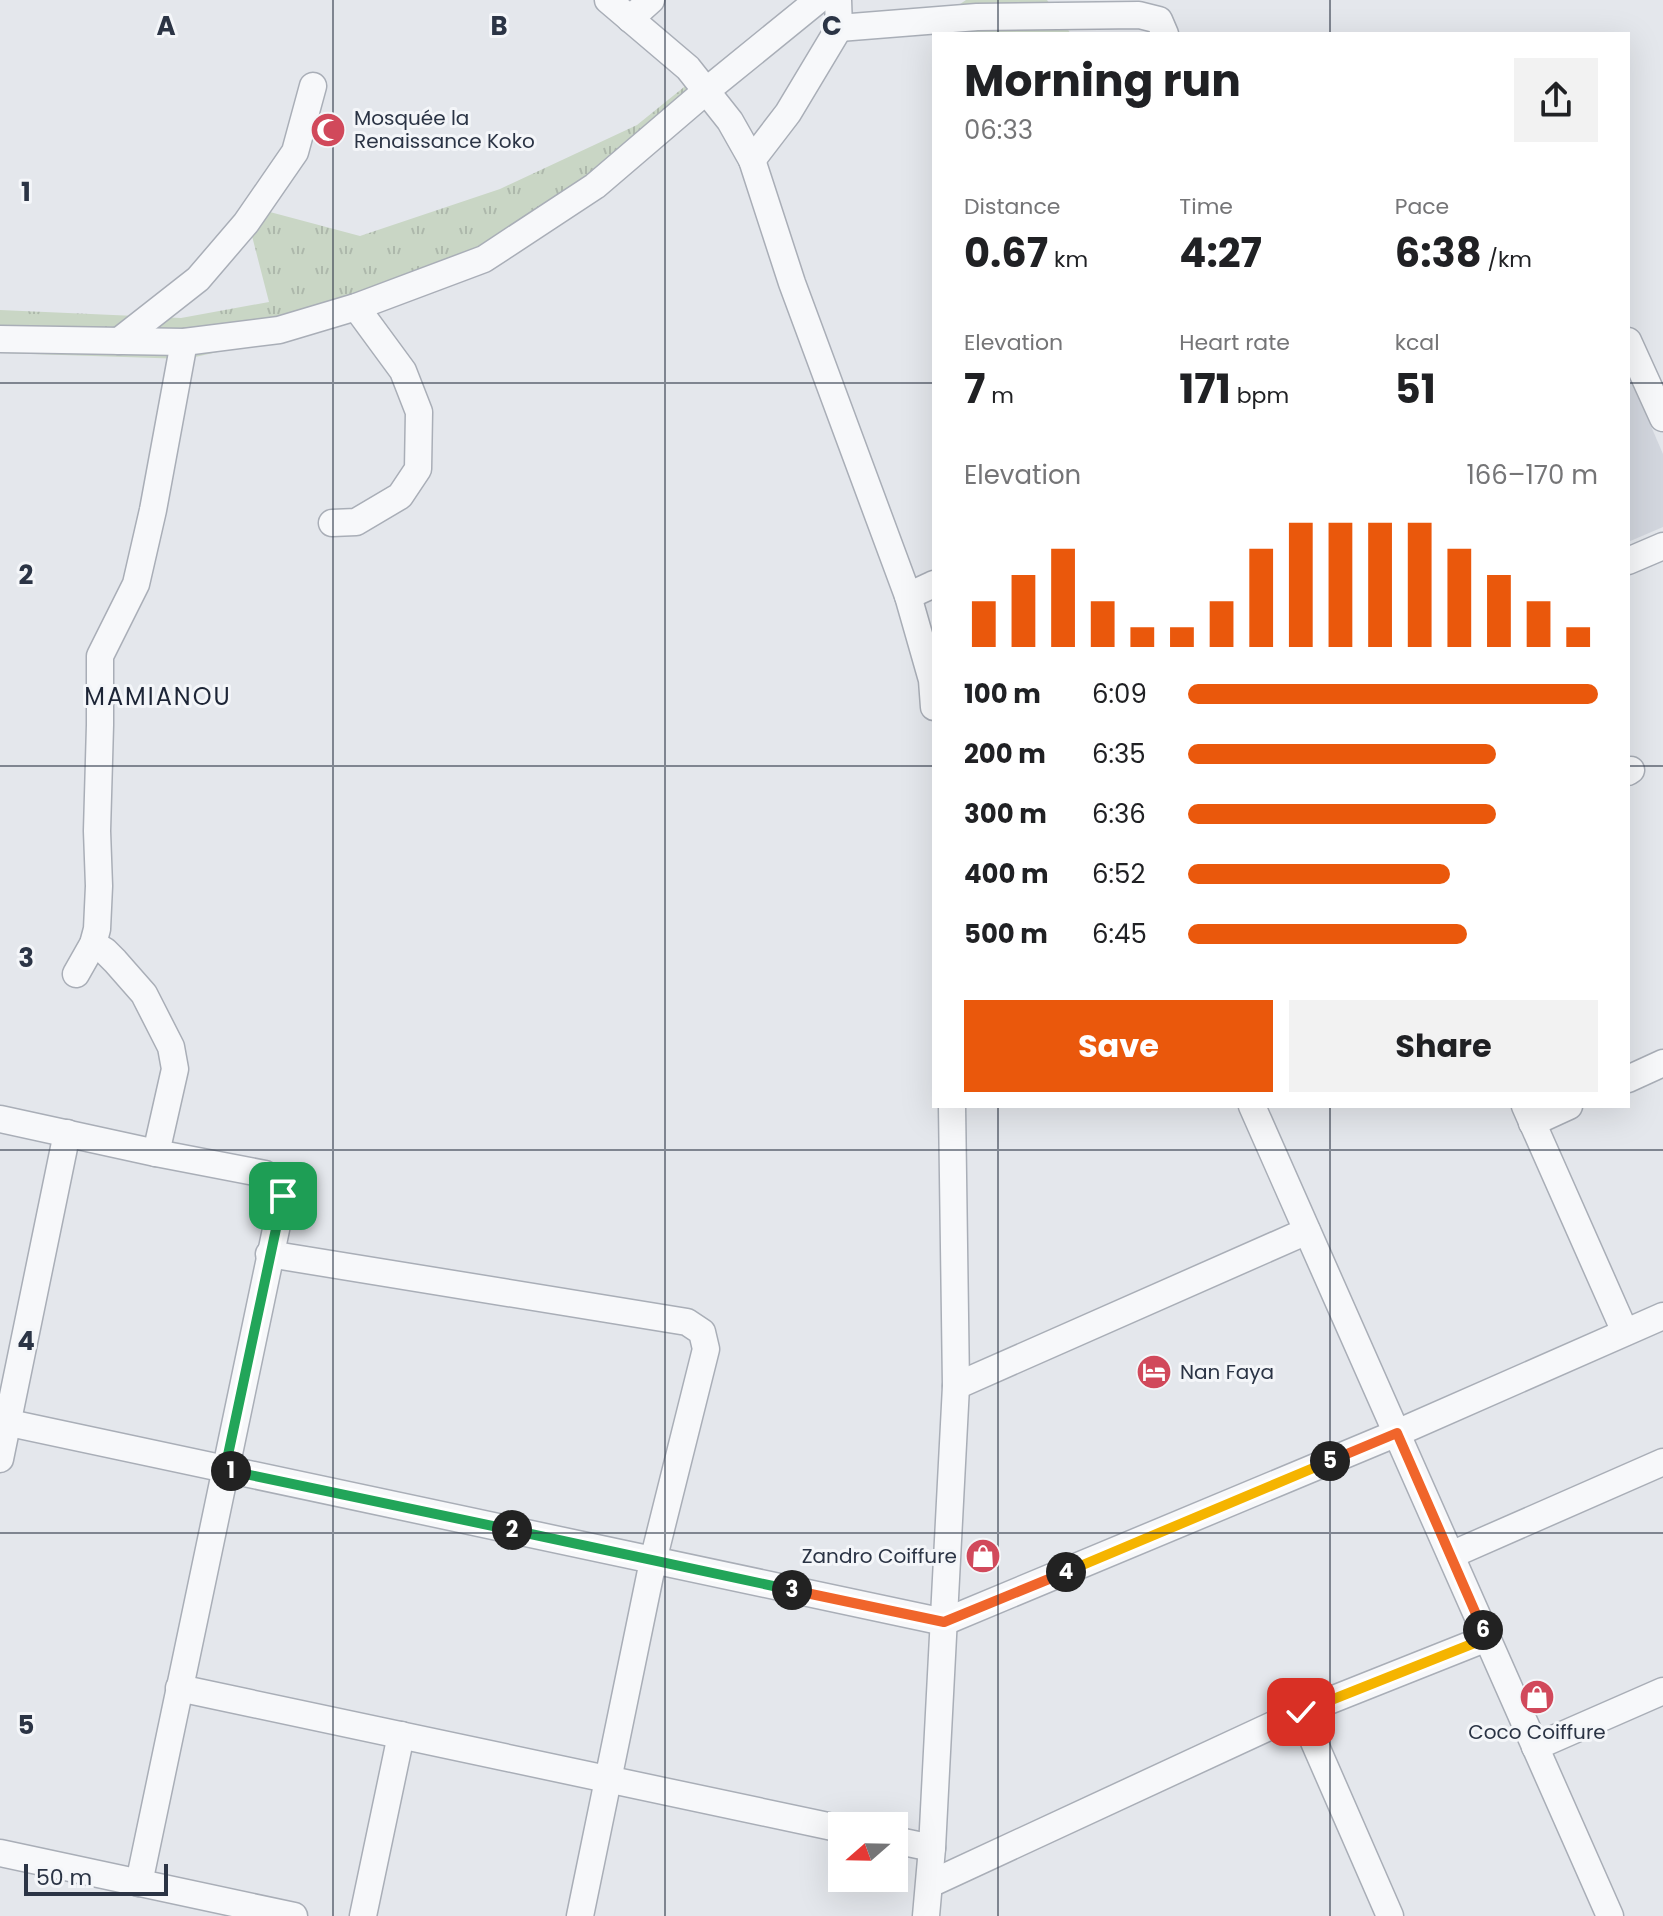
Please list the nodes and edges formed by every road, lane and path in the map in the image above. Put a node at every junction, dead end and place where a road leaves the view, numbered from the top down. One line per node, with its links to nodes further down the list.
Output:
1 (608, 0): 6 (street)
2 (651, 0): 6 (street)
3 (818, 0): 10 (street)
4 (838, 0): 7 (street)
5 (1031, 8): 7 (street); 8 (street)
6 (630, 19): 10 (street)
7 (839, 28): 11 (street)
8 (1164, 32)
9 (313, 86): 14 (street)
10 (706, 91): 11 (street); 12 (street)
11 (752, 160): 22 (street)
12 (356, 307): 15 (street); 18 (street)
13 (0, 339): 14 (street)
14 (119, 341): 15 (street)
15 (184, 342): 24 (street)
16 (1630, 345): 17 (street)
17 (1663, 418)
18 (332, 523)
19 (1663, 546): 20 (street)
20 (1630, 560)
21 (932, 585): 22 (street)
22 (908, 596): 23 (street)
23 (932, 680)
24 (93, 944): 25 (street); 34 (street)
25 (76, 974)
26 (1663, 1063): 27 (street)
27 (1630, 1078)
28 (952, 1108): 39 (street)
29 (1253, 1108): 35 (street)
30 (1559, 1108): 31 (street)
31 (1529, 1114): 38 (street)
32 (0, 1119): 33 (street)
33 (67, 1133): 34 (street); 40 (street)
34 (156, 1153): 36 (street)
35 (1307, 1231): 39 (street); 41 (street)
36 (269, 1254): 44 (street); 46 (street)
37 (1663, 1316): 38 (street)
38 (1625, 1332): 41 (street)
39 (956, 1386): 47 (street)
40 (4, 1422): 42 (street); 44 (street)
41 (1397, 1433): 45 (street); 47 (street)
42 (0, 1459)
43 (1663, 1462): 45 (street)
44 (225, 1469): 46 (street); 49 (street)
45 (1451, 1555): 48 (street)
46 (653, 1561): 47 (street); 54 (street)
47 (944, 1622): 57 (street)
48 (1487, 1638): 51 (street); 53 (street)
49 (179, 1688): 52 (street); 59 (street)
50 (1663, 1691): 53 (street)
51 (1301, 1712): 60 (street); 61 (street)
52 (401, 1735): 54 (street); 63 (street)
53 (1535, 1747): 66 (street)
54 (608, 1779): 55 (street); 64 (street)
55 (828, 1826)
56 (908, 1843): 57 (street)
57 (932, 1848): 60 (street)
58 (0, 1853): 59 (street)
59 (139, 1883): 62 (street)
60 (930, 1884): 65 (street)
61 (1386, 1915)
62 (294, 1916)
63 (363, 1916)
64 (580, 1916)
65 (926, 1916)
66 (1610, 1916)

